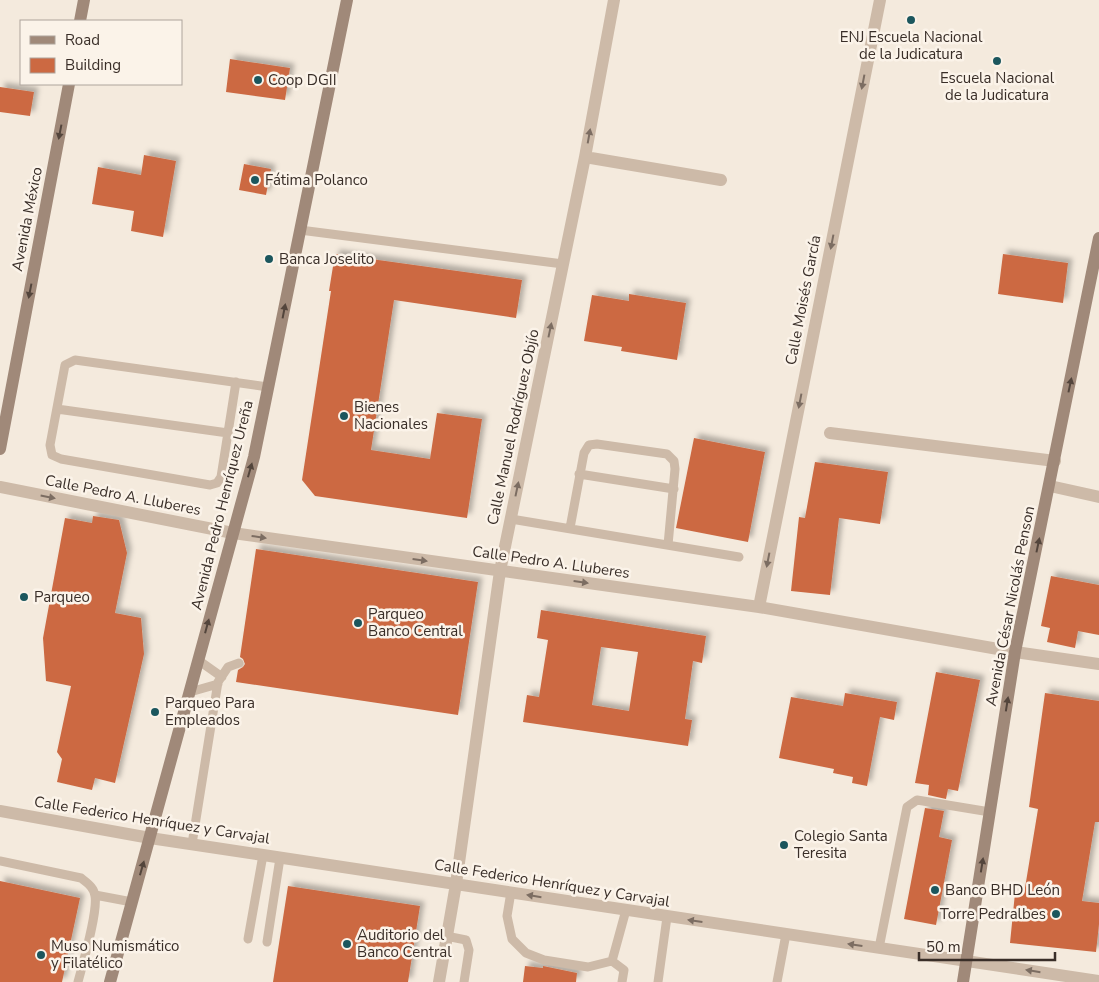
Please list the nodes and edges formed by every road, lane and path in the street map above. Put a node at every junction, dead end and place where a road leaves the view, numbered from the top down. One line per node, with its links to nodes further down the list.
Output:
1 (84, 0): 5 (main road)
2 (346, 0): 9 (main road, Avenida Pedro Henríquez Ureña)
3 (614, 0): 7 (street, Calle Manuel Rodríguez Objío, one-way to 3)
4 (880, 0): 31 (street, Calle Moisés García, one-way to 31)
5 (80, 20)
6 (68, 85): 18 (main road, Avenida México, one-way to 18)
7 (585, 157): 8 (street); 11 (street, Calle Manuel Rodríguez Objío)
8 (721, 180)
9 (300, 230): 11 (lane); 14 (main road, Avenida Pedro Henríquez Ureña, one-way to 9)
10 (1099, 238): 12 (main road, Avenida César Nicolás Penson)
11 (563, 264): 25 (street, Calle Manuel Rodríguez Objío, one-way to 11)
12 (1094, 289): 19 (main road, Avenida César Nicolás Penson, one-way to 12)
13 (236, 382): 14 (lane); 15 (lane); 16 (lane)
14 (268, 387): 27 (main road, Avenida Pedro Henríquez Ureña, one-way to 14)
15 (57, 409): 16 (lane); 16 (lane)
16 (228, 433)
17 (830, 433): 19 (street)
18 (0, 449)
19 (1054, 462): 21 (main road, Avenida César Nicolás Penson)
20 (579, 474): 23 (lane); 23 (lane); 26 (lane)
21 (1050, 486): 24 (street); 32 (main road, Avenida César Nicolás Penson, one-way to 21)
22 (0, 487): 27 (street, Calle Pedro A. Lluberes, one-way to 27)
23 (674, 489): 28 (lane)
24 (1099, 497)
25 (511, 519): 26 (lane); 30 (street, Calle Manuel Rodríguez Objío)
26 (570, 528): 28 (lane)
27 (232, 533): 30 (street, Calle Pedro A. Lluberes, one-way to 30); 33 (main road, Avenida Pedro Henríquez Ureña, one-way to 27)
28 (668, 545): 29 (lane)
29 (738, 558)
30 (500, 571): 31 (street, Calle Pedro A. Lluberes, one-way to 31); 45 (street, Calle Manuel Rodríguez Objío)
31 (759, 607): 32 (street, Calle Pedro A. Lluberes)
32 (1016, 652): 35 (street, Calle Pedro A. Lluberes); 39 (main road, Avenida César Nicolás Penson, one-way to 32)
33 (198, 660): 36 (lane); 37 (main road, Avenida Pedro Henríquez Ureña)
34 (238, 663): 36 (lane)
35 (1099, 664)
36 (220, 680): 37 (lane); 41 (lane)
37 (190, 692): 40 (main road, Avenida Pedro Henríquez Ureña)
38 (0, 811): 40 (street, Calle Federico Henríquez y Carvajal)
39 (990, 812): 55 (lane); 57 (main road, Avenida César Nicolás Penson, one-way to 39)
40 (150, 838): 41 (street, Calle Federico Henríquez y Carvajal); 48 (main road, Avenida Pedro Henríquez Ureña, one-way to 40)
41 (192, 844): 42 (street, Calle Federico Henríquez y Carvajal)
42 (263, 855): 43 (street, Calle Federico Henríquez y Carvajal); 53 (lane)
43 (280, 858): 45 (street, Calle Federico Henríquez y Carvajal); 54 (lane)
44 (0, 861): 47 (lane)
45 (456, 884): 46 (street, Calle Federico Henríquez y Carvajal); 52 (street, Calle Manuel Rodríguez Objío)
46 (511, 892): 49 (street, Calle Federico Henríquez y Carvajal, one-way to 46); 56 (lane)
47 (95, 895): 48 (lane); 59 (lane)
48 (132, 902): 60 (main road, Avenida Pedro Henríquez Ureña)
49 (626, 910): 50 (street, Calle Federico Henríquez y Carvajal); 56 (lane)
50 (667, 917): 51 (street, Calle Federico Henríquez y Carvajal, one-way to 50); 64 (lane)
51 (786, 934): 55 (street, Calle Federico Henríquez y Carvajal, one-way to 51); 65 (lane)
52 (446, 936): 61 (street, Calle Manuel Rodríguez Objío); 62 (lane)
53 (248, 939)
54 (267, 942)
55 (879, 948): 57 (street, Calle Federico Henríquez y Carvajal)
56 (612, 961): 63 (lane)
57 (967, 961): 58 (street, Calle Federico Henríquez y Carvajal, one-way to 57); 66 (main road, Avenida César Nicolás Penson)
58 (1099, 981)
59 (78, 982)
60 (110, 982)
61 (439, 982)
62 (464, 982)
63 (622, 982)
64 (658, 982)
65 (777, 982)
66 (964, 982)

